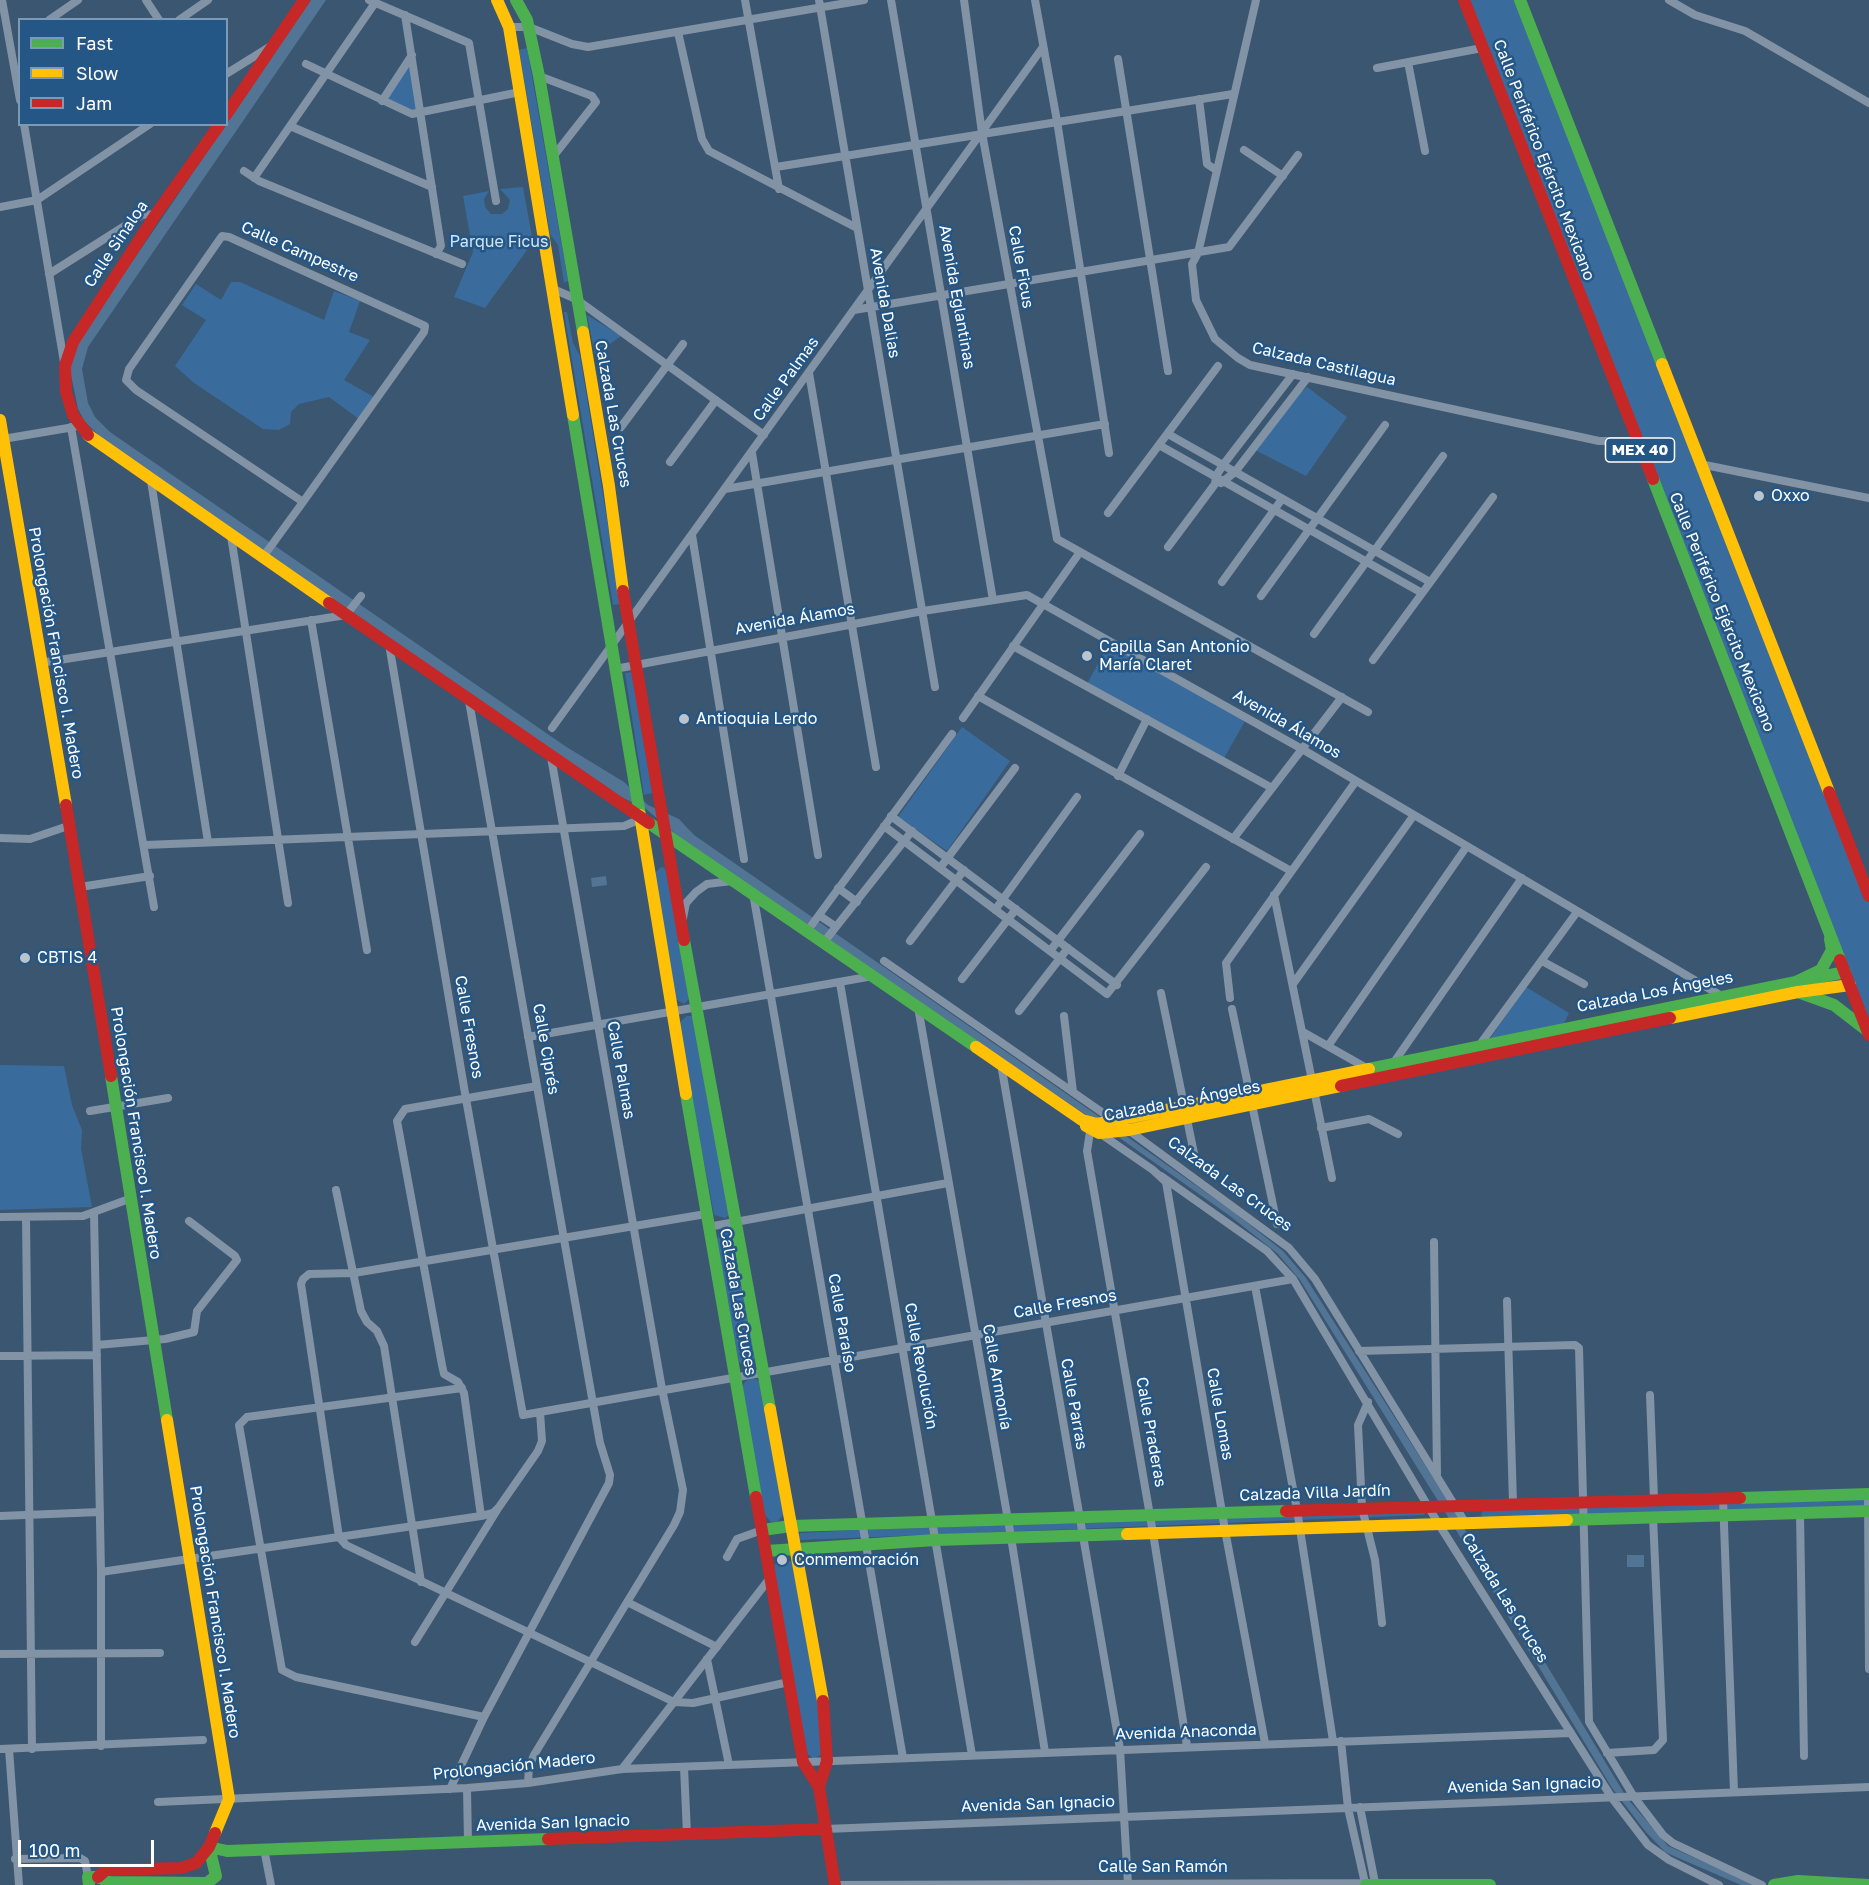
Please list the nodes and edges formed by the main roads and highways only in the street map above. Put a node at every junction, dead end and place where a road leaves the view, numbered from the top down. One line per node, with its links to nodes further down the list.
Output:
1 (304, 0): 6 (main road)
2 (497, 0): 9 (main road, Calzada Las Cruces)
3 (516, 0): 11 (main road, Calzada Las Cruces)
4 (1464, 0): 15 (main road, Calle Periférico Ejército Mexicano / MEX 40)
5 (1520, 0): 14 (main road, Calle Periférico Ejército Mexicano / MEX 40)
6 (228, 112)
7 (219, 126): 10 (main road, Calle Sinaloa)
8 (0, 420): 31 (main road, Prolongación Francisco I. Madero)
9 (635, 786): 10 (main road); 12 (main road, Calzada Las Cruces)
10 (611, 798): 12 (main road)
11 (661, 802): 12 (main road); 13 (main road, Calzada Las Cruces)
12 (641, 819): 13 (main road); 26 (main road, Calzada Las Cruces)
13 (668, 837): 22 (main road); 25 (main road, Calzada Las Cruces)
14 (1869, 896)
15 (1830, 933): 16 (main road, Calle Periférico Ejército Mexicano / MEX 40); 18 (main road)
16 (1845, 972): 17 (main road, Calle Periférico Ejército Mexicano / MEX 40); 18 (main road, Calzada Los Ángeles)
17 (1850, 985): 18 (main road, Calzada Los Ángeles); 21 (main road, Calle Periférico Ejército Mexicano / MEX 40)
18 (1797, 987): 19 (main road, Calzada Los Ángeles); 19 (main road, Calzada Los Ángeles); 21 (main road)
19 (1649, 1016): 20 (main road, Calzada Los Ángeles)
20 (1559, 1035): 22 (main road, Calzada Los Ángeles); 22 (main road, Calzada Los Ángeles)
21 (1869, 1035)
22 (1098, 1125)
23 (1868, 1494): 25 (main road, Calzada Villa Jardín)
24 (1868, 1511): 27 (main road, Calzada Villa Jardín)
25 (791, 1526): 26 (main road, Calzada Villa Jardín); 27 (main road, Calzada Las Cruces)
26 (762, 1530): 28 (main road, Calzada Las Cruces)
27 (795, 1547): 28 (main road, Calzada Villa Jardín); 29 (main road, Calzada Las Cruces)
28 (766, 1551): 29 (main road, Calzada Las Cruces)
29 (819, 1787): 30 (main road, Calzada Las Cruces)
30 (826, 1829): 31 (main road, Avenida San Ignacio); 36 (main road, Calzada Las Cruces)
31 (209, 1847): 32 (main road); 33 (main road)
32 (92, 1880): 34 (main road)
33 (215, 1882): 34 (main road)
34 (154, 1884)
35 (1370, 1884): 37 (main road, Calle San Ramón)
36 (835, 1885)
37 (1490, 1885)
38 (1774, 1885): 39 (main road)
39 (1869, 1885)

